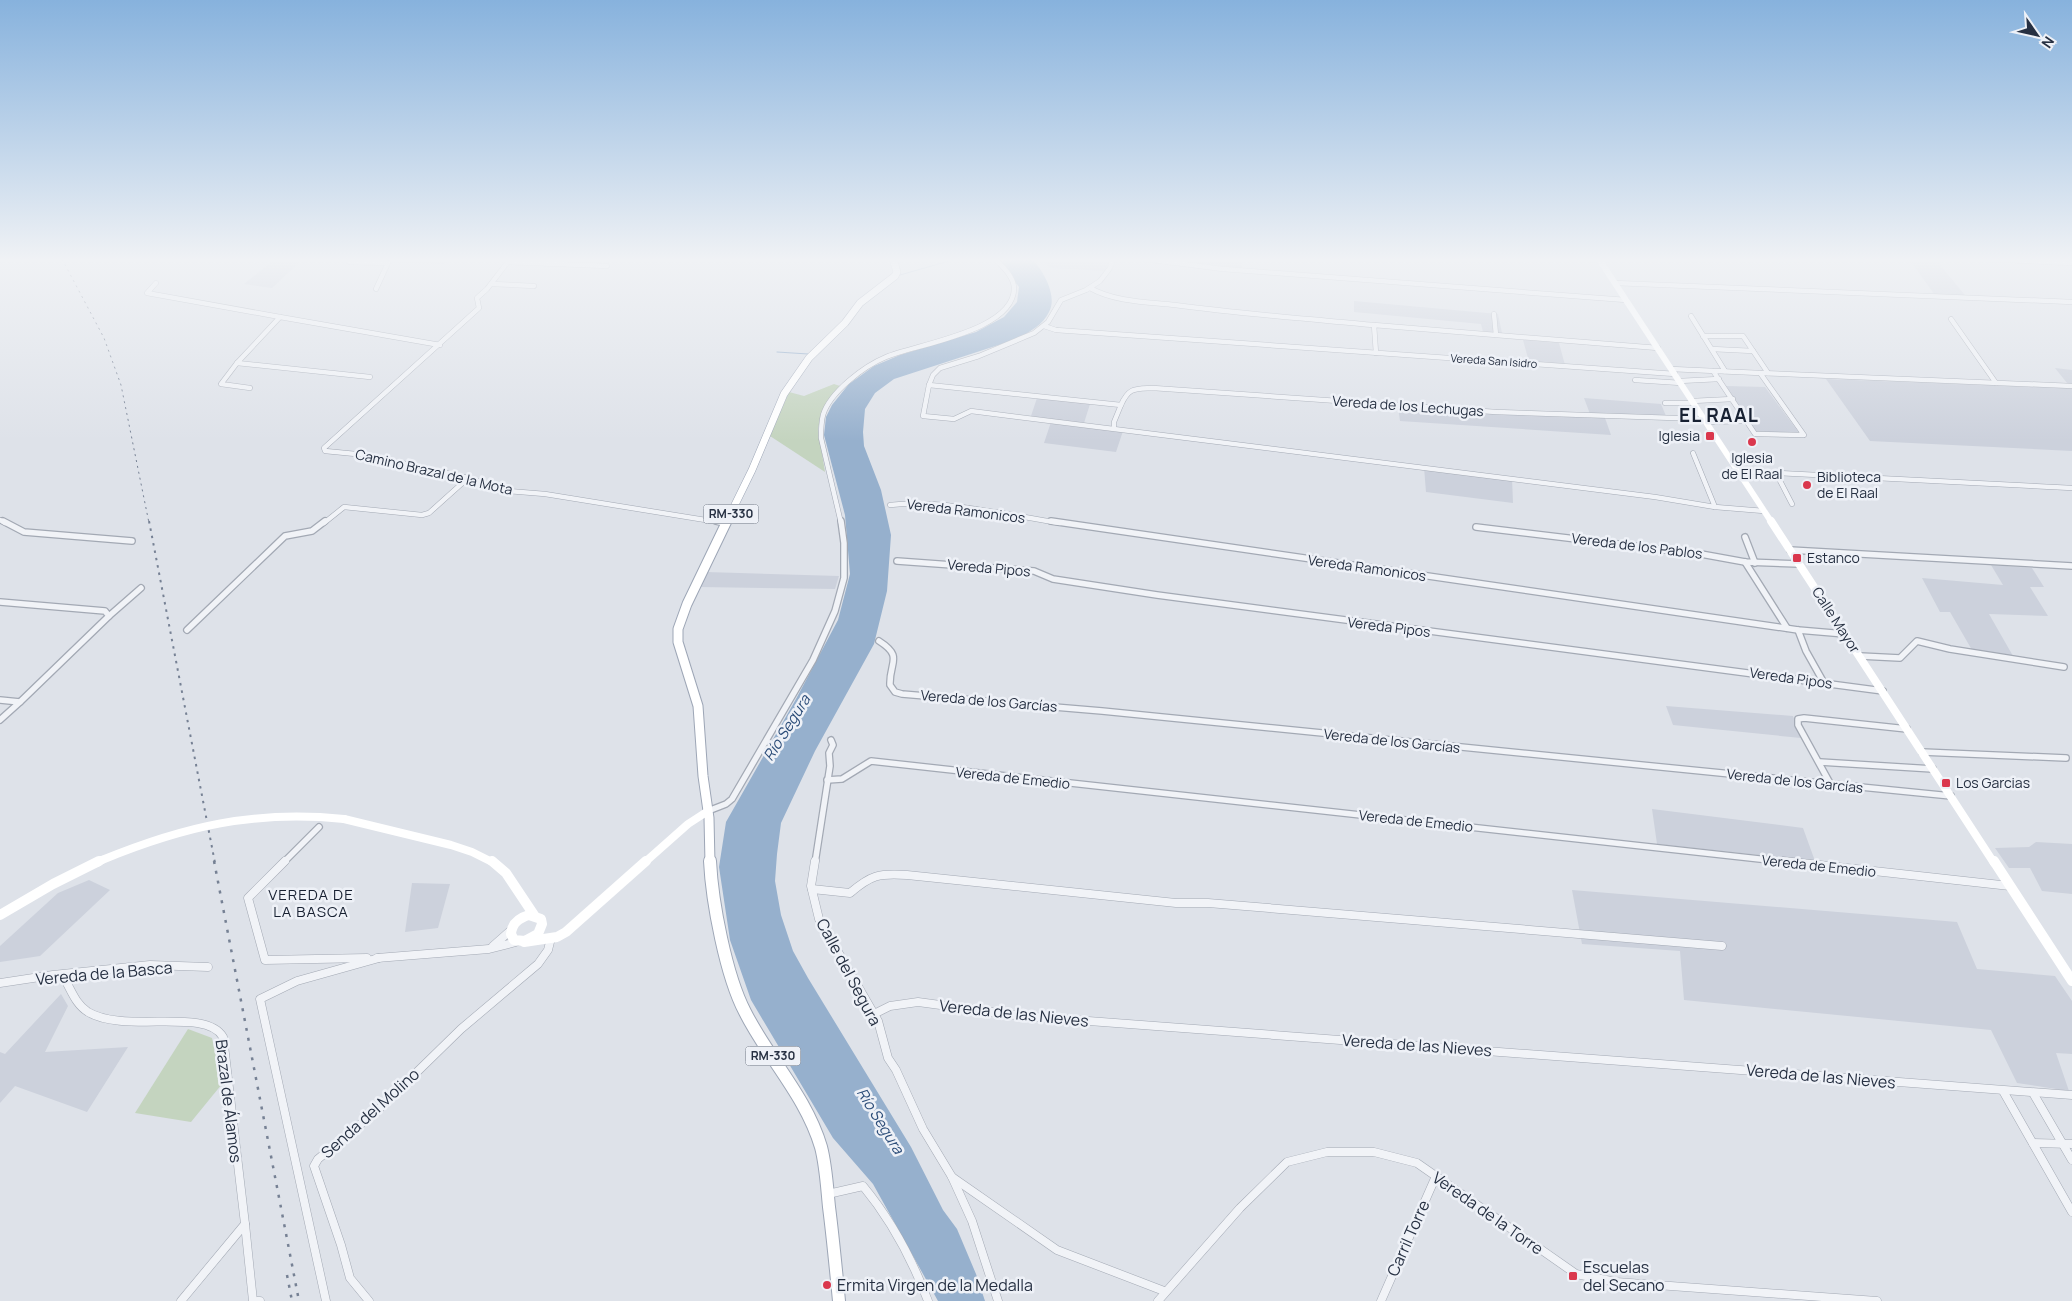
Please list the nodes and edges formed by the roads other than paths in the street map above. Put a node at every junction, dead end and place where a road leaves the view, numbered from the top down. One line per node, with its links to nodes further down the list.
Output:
1 (1951, 319): 30 (street)
2 (277, 320): 21 (street)
3 (296, 320): 16 (street)
4 (467, 320): 16 (street, Camino Brazal de la Mota)
5 (847, 320): 51 (main road, RM-330)
6 (993, 320): 85 (street)
7 (1049, 320): 13 (street)
8 (1315, 320): 12 (street)
9 (1495, 320): 14 (street)
10 (1639, 320): 17 (main road, Calle Mayor)
11 (1693, 320): 15 (street)
12 (1374, 325): 14 (street); 20 (street)
13 (1044, 326): 20 (street, Vereda San Isidro); 31 (street)
14 (1496, 335): 17 (street)
15 (1703, 336): 18 (street); 19 (street)
16 (440, 345): 44 (street, Camino Brazal de la Mota)
17 (1658, 348): 27 (main road, Calle Mayor)
18 (1712, 349): 19 (street); 23 (street)
19 (1753, 351): 25 (street)
20 (1376, 353): 27 (street, Vereda San Isidro)
21 (237, 363): 26 (street); 33 (street)
22 (1713, 370): 23 (street); 27 (street); 28 (street)
23 (1725, 371): 24 (street)
24 (1760, 373): 25 (street); 39 (street)
25 (1768, 373): 30 (street)
26 (370, 377)
27 (1676, 377): 28 (street); 29 (street); 35 (main road, Calle Mayor)
28 (1719, 379): 34 (street)
29 (1635, 380)
30 (1996, 383): 32 (street)
31 (929, 385): 37 (street); 40 (street)
32 (2072, 386)
33 (250, 388)
34 (1733, 399): 35 (street); 39 (street)
35 (1693, 402): 36 (street); 38 (main road, Calle Mayor)
36 (1665, 403)
37 (1121, 405): 38 (street, Vereda de los Lechugas); 40 (street)
38 (1705, 420): 39 (street); 42 (main road, Calle Mayor)
39 (1747, 421)
40 (1114, 428): 48 (street)
41 (1693, 453): 48 (street)
42 (1738, 471): 43 (street); 49 (main road, Calle Mayor)
43 (1776, 473): 45 (street); 46 (street)
44 (468, 478): 51 (street, Camino Brazal de la Mota); 65 (street)
45 (2072, 488)
46 (1792, 504)
47 (890, 505): 64 (street, Vereda Ramonicos)
48 (1715, 507): 49 (street)
49 (1764, 511): 55 (main road, Calle Mayor)
50 (0, 520): 54 (street)
51 (726, 523): 85 (main road, RM-330)
52 (1476, 527): 57 (street, Vereda de los Pablos)
53 (1745, 537): 58 (street)
54 (132, 541)
55 (1790, 550): 59 (main road, Calle Mayor); 60 (street)
56 (897, 561): 71 (street, Vereda Pipos)
57 (1745, 562): 58 (street, Vereda de los Pablos); 64 (street)
58 (1755, 563): 59 (street, Vereda de los Pablos)
59 (1799, 564): 67 (main road, Calle Mayor)
60 (2072, 566)
61 (141, 588): 63 (street)
62 (0, 602): 63 (street)
63 (109, 616): 74 (street)
64 (1787, 628): 66 (street, Vereda Ramonicos)
65 (187, 630)
66 (1798, 630): 67 (street, Vereda Ramonicos); 71 (street)
67 (1845, 634): 69 (main road, Calle Mayor)
68 (879, 641): 83 (street, Vereda de los Garcías)
69 (1860, 656): 70 (street); 72 (main road, Calle Mayor)
70 (2064, 667)
71 (1824, 683): 72 (street, Vereda Pipos)
72 (1882, 691): 76 (main road, Calle Mayor)
73 (0, 700): 74 (street)
74 (20, 702): 75 (street)
75 (0, 720)
76 (1907, 729): 78 (main road, Calle Mayor); 80 (street)
77 (830, 740): 82 (street, Calle del Segura)
78 (1922, 752): 79 (street); 81 (main road, Calle Mayor)
79 (2066, 758)
80 (1820, 762): 81 (street); 83 (street)
81 (1933, 769): 84 (main road, Calle Mayor)
82 (827, 780): 87 (street, Vereda de Emedio); 88 (street, Calle del Segura)
83 (1831, 785): 84 (street, Vereda de los Garcías)
84 (1951, 796): 87 (main road, Calle Mayor)
85 (708, 811): 94 (main road); 114 (main road, RM-330)
86 (319, 828): 98 (street)
87 (2010, 886): 102 (main road, Calle Mayor)
88 (812, 889): 96 (street); 104 (street, Calle del Segura)
89 (521, 899): 90 (main road, bridge); 91 (main road); 92 (main road)
90 (0, 915)
91 (534, 915): 92 (main road); 93 (main road)
92 (513, 925): 95 (main road); 97 (street)
93 (542, 927): 94 (main road); 95 (main road)
94 (551, 938): 95 (main road); 99 (street, Senda del Molino)
95 (525, 942): 97 (street); 99 (street)
96 (1722, 946)
97 (489, 949): 98 (street)
98 (379, 958): 120 (street)
99 (538, 964): 121 (street, Senda del Molino)
100 (208, 967): 101 (street, Vereda de la Basca)
101 (62, 974): 103 (street, Vereda de la Basca); 116 (street, Brazal de Álamos)
102 (2072, 982)
103 (0, 983)
104 (874, 1014): 105 (street, Vereda de las Nieves); 113 (street, Calle del Segura)
105 (2003, 1091): 106 (street, Vereda de las Nieves); 108 (street)
106 (2033, 1093): 107 (street, Vereda de las Nieves); 109 (street)
107 (2072, 1095)
108 (2033, 1143): 109 (street); 115 (street)
109 (2062, 1144): 110 (street); 111 (street)
110 (2072, 1144)
111 (2072, 1160)
112 (1436, 1176): 117 (street, Vereda de la Torre); 126 (street, Carril Torre); 127 (street, Vereda de la Torre)
113 (952, 1177): 117 (street); 124 (street, Calle del Segura)
114 (828, 1194): 122 (main road, RM-330); 123 (street)
115 (2072, 1212)
116 (245, 1224): 118 (street); 119 (street)
117 (1164, 1292): 125 (street, Vereda de la Torre)
118 (181, 1301)
119 (253, 1301)
120 (326, 1301)
121 (370, 1301)
122 (839, 1301)
123 (928, 1301)
124 (998, 1301)
125 (1158, 1301)
126 (1381, 1301)
127 (1877, 1301)

